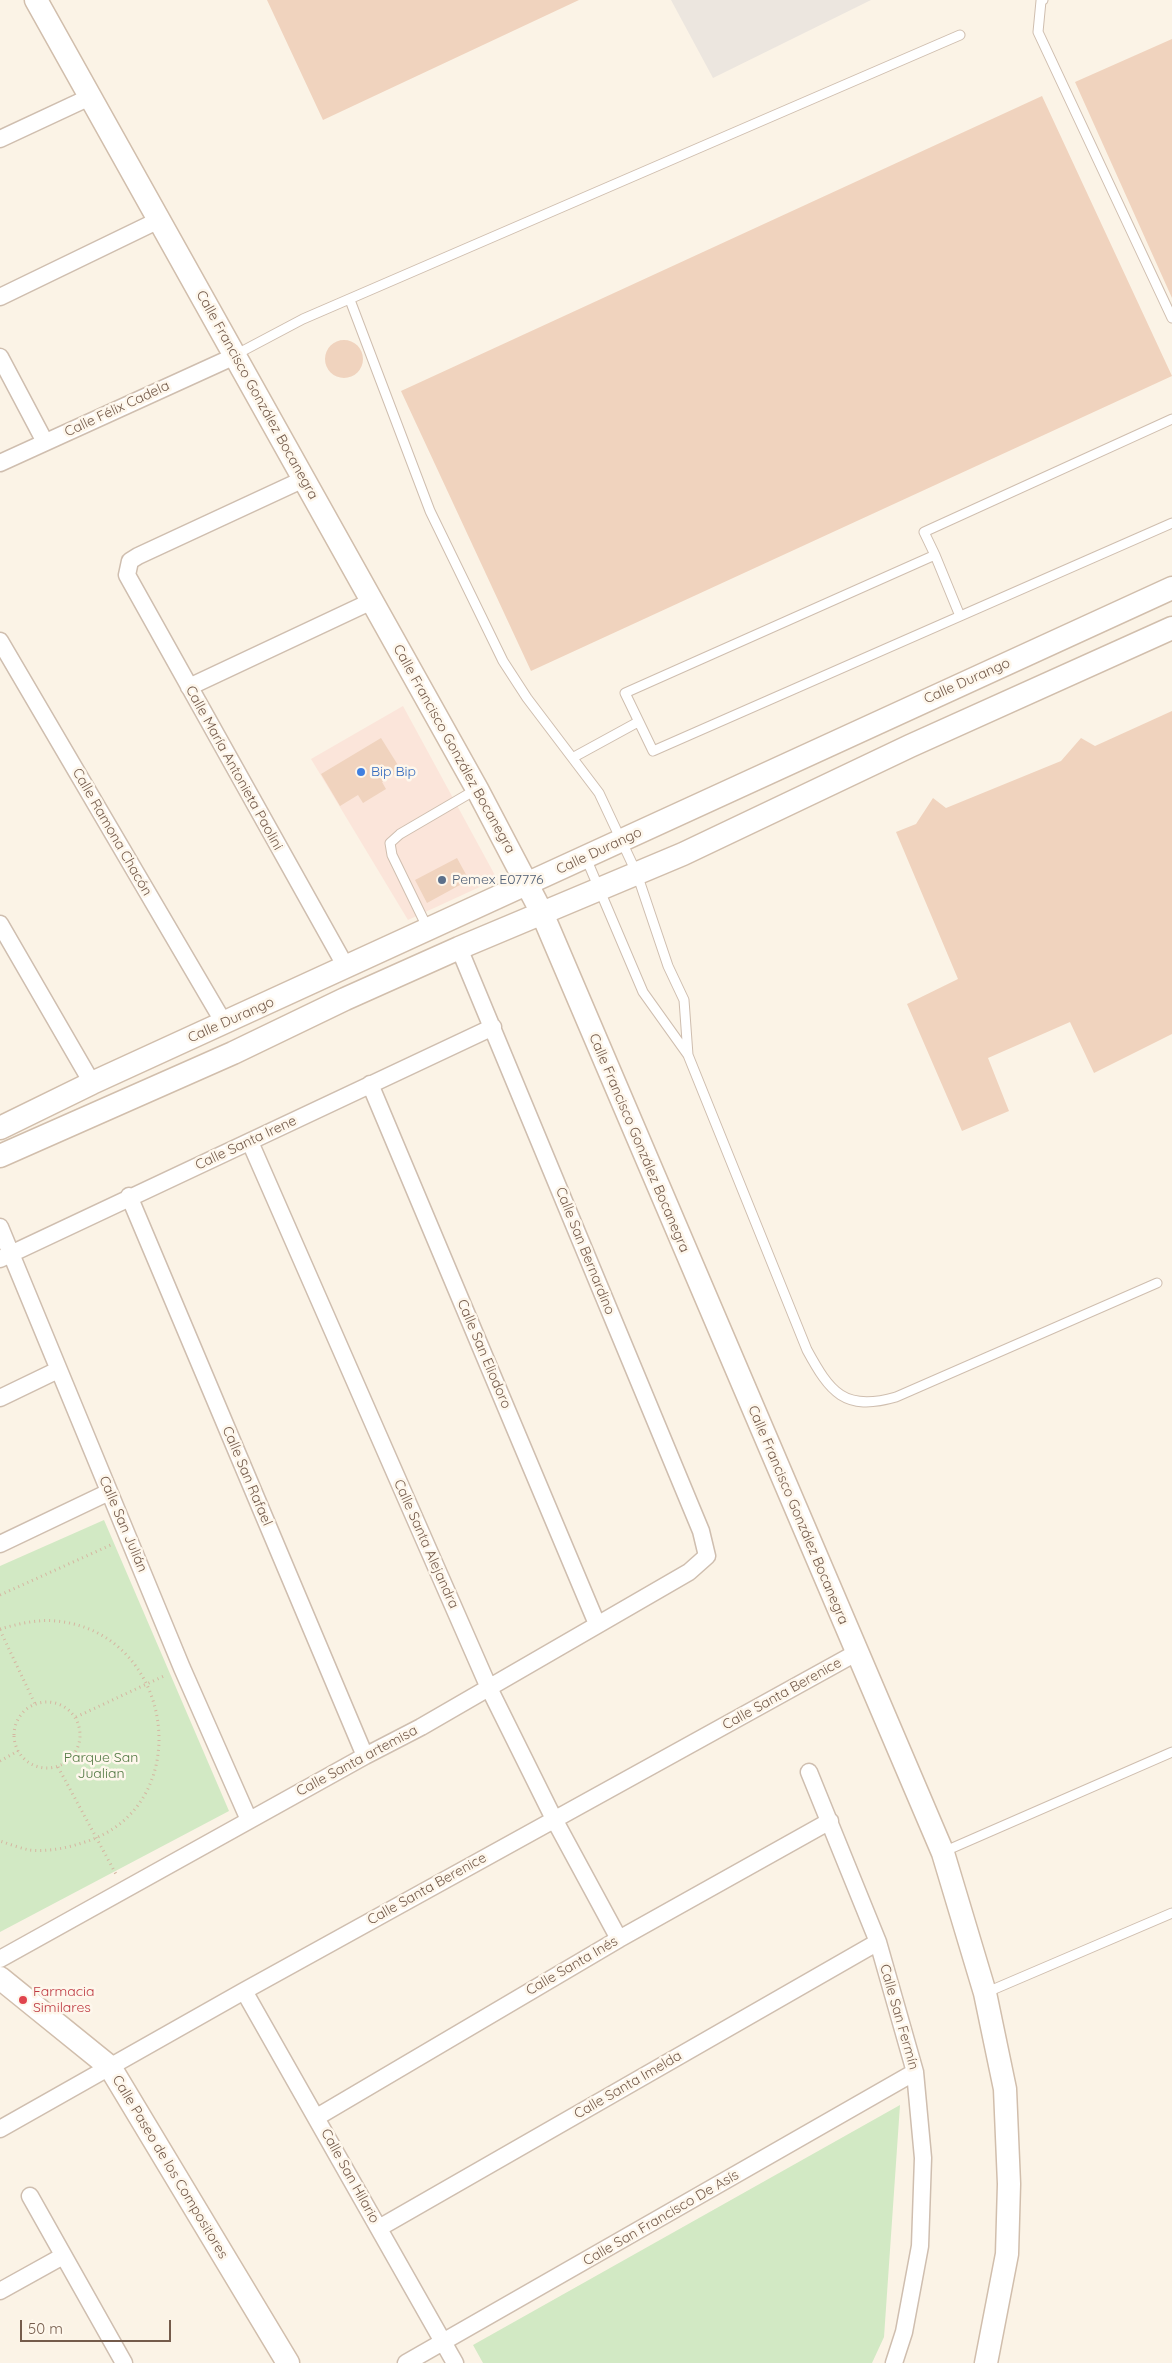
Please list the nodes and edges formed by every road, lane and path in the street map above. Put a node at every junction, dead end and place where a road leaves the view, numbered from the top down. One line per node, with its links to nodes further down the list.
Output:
1 (36, 0): 4 (street, Calle Francisco González Bocanegra)
2 (1043, 0): 9 (lane)
3 (960, 35): 8 (lane)
4 (90, 97): 5 (street); 6 (street, Calle Francisco González Bocanegra)
5 (0, 139)
6 (159, 220): 7 (street); 10 (street, Calle Francisco González Bocanegra)
7 (0, 297)
8 (350, 300): 10 (lane); 25 (lane)
9 (1172, 318)
10 (235, 356): 13 (street, Calle Félix Cadela); 15 (street, Calle Francisco González Bocanegra)
11 (0, 357): 13 (street)
12 (1172, 419): 17 (lane)
13 (45, 442): 14 (street, Calle Félix Cadela)
14 (0, 463)
15 (304, 479): 19 (street, Calle Francisco González Bocanegra); 23 (street, Calle María Antonieta Paolini)
16 (1172, 523): 20 (lane)
17 (935, 555): 20 (lane); 24 (lane)
18 (1172, 588): 27 (street, Calle Durango)
19 (372, 601): 23 (street); 26 (street, Calle Francisco González Bocanegra)
20 (960, 616): 24 (lane)
21 (1172, 628): 29 (street)
22 (0, 641): 37 (street, Calle Ramona Chacón)
23 (189, 686): 36 (street, Calle María Antonieta Paolini)
24 (638, 722): 25 (lane)
25 (574, 757): 27 (lane)
26 (477, 789): 30 (street, Calle Francisco González Bocanegra); 34 (lane)
27 (621, 840): 28 (street, Calle Durango); 29 (lane)
28 (585, 858): 30 (street, Calle Durango); 31 (lane)
29 (637, 874): 31 (street); 39 (lane)
30 (527, 884): 32 (street, Calle Francisco González Bocanegra); 34 (street, Calle Durango)
31 (600, 890): 32 (street); 39 (lane)
32 (542, 913): 35 (street); 58 (street, Calle Francisco González Bocanegra)
33 (0, 924): 40 (street)
34 (428, 930): 36 (street, Calle Durango)
35 (459, 948): 38 (street, Calle San Bernardino); 44 (street)
36 (346, 968): 37 (street, Calle Durango)
37 (224, 1023): 40 (street, Calle Durango)
38 (493, 1027): 41 (street, Calle Santa Irene); 54 (street, Calle San Bernardino)
39 (688, 1055): 48 (lane)
40 (92, 1083): 42 (street, Calle Durango)
41 (370, 1084): 43 (street, Calle Santa Irene); 56 (street, Calle San Eliodoro)
42 (0, 1128)
43 (250, 1142): 45 (street, Calle Santa Irene); 61 (street, Calle Santa Alejandra)
44 (0, 1156)
45 (129, 1196): 47 (street, Calle Santa Irene); 66 (street, Calle San Rafael)
46 (0, 1227): 47 (street, Calle San Julián)
47 (6, 1256): 49 (street, Calle San Julián)
48 (1157, 1282)
49 (58, 1370): 50 (street); 51 (street, Calle San Julián)
50 (0, 1398)
51 (109, 1492): 53 (street); 59 (street, Calle San Julián)
52 (115, 1543): 55 (path)
53 (0, 1544)
54 (707, 1556): 56 (street, Calle Santa artemisa)
55 (0, 1595)
56 (597, 1624): 61 (street, Calle Santa artemisa)
57 (0, 1629): 60 (path); 62 (path)
58 (856, 1653): 70 (street, Calle Santa Berenice); 75 (street, Calle Francisco González Bocanegra)
59 (182, 1668): 60 (path); 71 (street, Calle San Julián)
60 (147, 1683): 63 (path); 73 (path)
61 (489, 1688): 66 (street, Calle Santa artemisa); 70 (street, Calle Santa Alejandra)
62 (35, 1704): 63 (path); 64 (path)
63 (76, 1717): 68 (path)
64 (18, 1751): 67 (path); 68 (path)
65 (1172, 1752): 75 (lane)
66 (365, 1756): 71 (street, Calle Santa artemisa)
67 (0, 1761)
68 (58, 1767): 73 (path)
69 (809, 1772): 72 (street, Calle San Fermín)
70 (554, 1819): 78 (street, Calle Santa Alejandra); 82 (street, Calle Santa Berenice)
71 (249, 1820): 76 (street, Calle Santa artemisa)
72 (830, 1821): 78 (street, Calle Santa Inés); 79 (street, Calle San Fermín)
73 (97, 1838): 74 (path); 76 (path)
74 (0, 1841)
75 (943, 1853): 83 (street, Calle Francisco González Bocanegra)
76 (124, 1890): 80 (street, Calle Santa artemisa)
77 (1172, 1913): 83 (lane)
78 (619, 1939): 86 (street, Calle Santa Inés)
79 (878, 1942): 85 (street, Calle San Fermín); 89 (street, Calle Santa Imelda)
80 (0, 1959)
81 (0, 1978): 84 (street, Calle Paseo de los Compositores)
82 (244, 1991): 84 (street, Calle Santa Berenice); 86 (street, Calle San Hilario)
83 (985, 1994): 98 (street, Calle Francisco González Bocanegra)
84 (110, 2067): 87 (street, Calle Santa Berenice); 94 (street, Calle Paseo de los Compositores)
85 (916, 2072): 92 (street, Calle San Francisco De Asís); 97 (street, Calle San Fermín)
86 (316, 2116): 89 (street, Calle San Hilario)
87 (0, 2129)
88 (30, 2196): 90 (street)
89 (379, 2228): 92 (street, Calle San Hilario)
90 (63, 2256): 91 (street); 93 (street)
91 (0, 2291)
92 (443, 2343): 95 (street, Calle San Francisco De Asís); 96 (street, Calle San Hilario)
93 (124, 2363)
94 (288, 2363)
95 (406, 2363)
96 (454, 2363)
97 (894, 2363)
98 (986, 2363)

